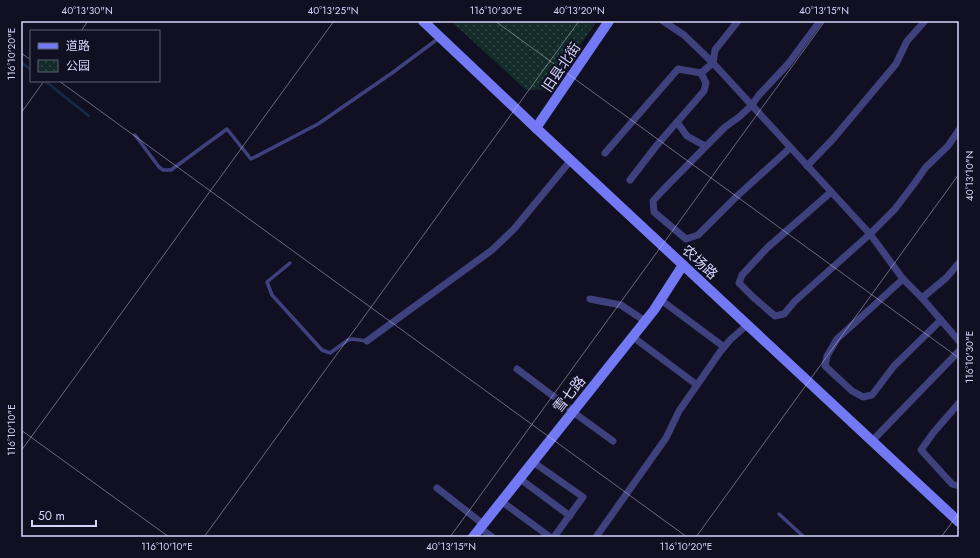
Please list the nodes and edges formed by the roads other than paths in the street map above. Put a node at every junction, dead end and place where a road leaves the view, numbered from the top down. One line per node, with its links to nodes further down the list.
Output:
1 (423, 21): 7 (street, 农场路)
2 (609, 21): 12 (street, 旧县北街)
3 (663, 21): 8 (street)
4 (738, 21): 8 (street)
5 (820, 21): 10 (street)
6 (925, 21): 19 (street)
7 (440, 37): 12 (street, 农场路); 14 (lane)
8 (713, 63): 9 (street); 10 (street)
9 (700, 73): 11 (street); 17 (street)
10 (751, 106): 15 (street); 16 (street)
11 (677, 122): 15 (street); 20 (street)
12 (536, 128): 18 (street, 农场路)
13 (959, 130): 22 (street)
14 (134, 135)
15 (705, 146): 16 (street)
16 (790, 148): 19 (street)
17 (605, 153)
18 (571, 160): 25 (street, 农场路); 35 (street)
19 (807, 166): 21 (street)
20 (630, 180)
21 (830, 192): 22 (street); 22 (street)
22 (870, 234): 26 (street)
23 (290, 263): 35 (lane)
24 (959, 263): 27 (street)
25 (683, 265): 29 (street, 雪七路); 32 (street, 农场路)
26 (903, 279): 27 (street); 30 (street)
27 (922, 298): 30 (street)
28 (590, 299): 31 (street)
29 (661, 300): 31 (street, 雪七路); 36 (street)
30 (941, 320): 34 (street)
31 (645, 321): 33 (street, 雪七路)
32 (747, 325): 36 (street); 43 (street, 农场路)
33 (632, 337): 39 (street); 41 (street, 雪七路)
34 (959, 341)
35 (367, 342)
36 (724, 347): 39 (street)
37 (959, 352): 43 (street)
38 (517, 369): 41 (street)
39 (697, 385): 57 (street)
40 (959, 403): 46 (street)
41 (573, 411): 42 (street); 44 (street, 雪七路)
42 (613, 441)
43 (872, 441): 51 (street, 农场路)
44 (533, 462): 45 (street, 雪七路); 50 (street)
45 (519, 478): 48 (street, 雪七路); 50 (street)
46 (959, 486)
47 (437, 488): 52 (street)
48 (501, 501): 52 (street, 雪七路); 55 (street)
49 (780, 514): 58 (lane)
50 (570, 516): 56 (street)
51 (959, 522)
52 (482, 526): 53 (street, 雪七路); 54 (street)
53 (473, 537)
54 (492, 537)
55 (550, 537)
56 (554, 537)
57 (596, 537)
58 (804, 537)

